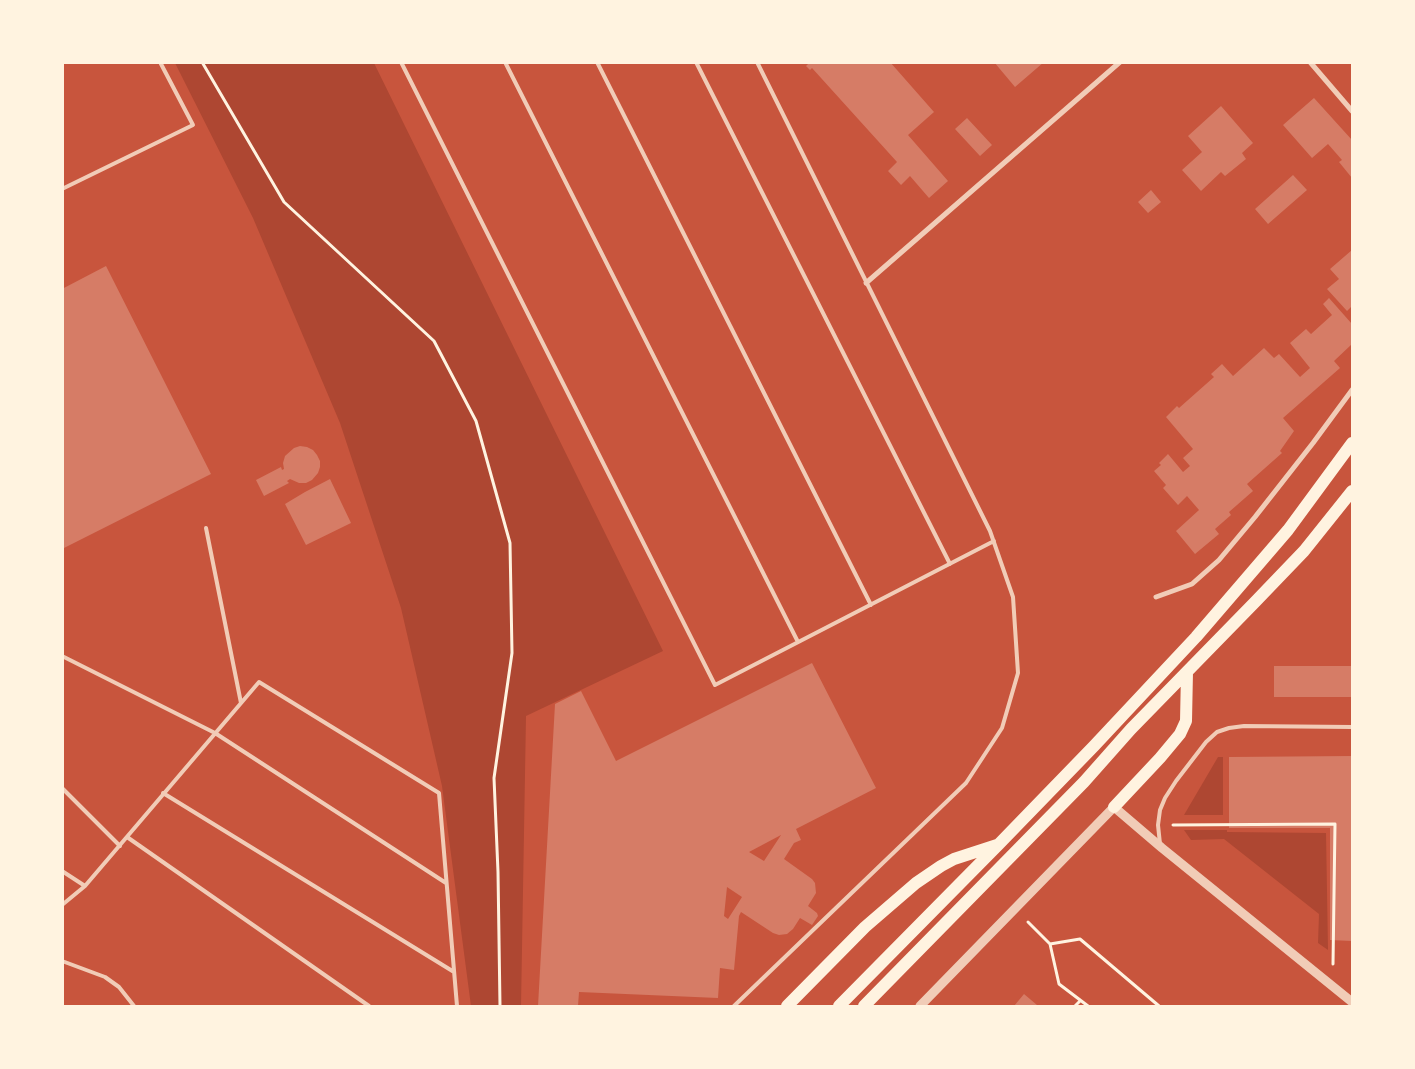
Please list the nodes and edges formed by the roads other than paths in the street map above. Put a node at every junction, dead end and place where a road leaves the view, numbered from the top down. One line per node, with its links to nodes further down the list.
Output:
1 (160, 62): 10 (lane)
2 (400, 62): 20 (lane)
3 (505, 62): 20 (lane)
4 (597, 62): 19 (lane)
5 (696, 62): 17 (lane)
6 (757, 62): 11 (lane)
7 (1120, 62): 11 (street)
8 (1310, 62): 9 (street)
9 (1352, 111)
10 (62, 189)
11 (866, 283): 16 (lane)
12 (1352, 390): 18 (street)
13 (1352, 442): 30 (main road)
14 (1352, 491): 22 (main road)
15 (206, 528): 23 (lane)
16 (994, 541): 17 (lane); 43 (lane)
17 (950, 564): 19 (lane)
18 (1156, 597)
19 (870, 605): 20 (lane)
20 (798, 642)
21 (62, 656): 25 (lane)
22 (1187, 672): 28 (main road); 46 (main road)
23 (241, 703): 25 (lane); 34 (lane)
24 (1352, 727): 32 (lane)
25 (215, 733): 27 (lane); 34 (lane)
26 (62, 788): 31 (lane)
27 (163, 793): 29 (lane); 38 (lane)
28 (1114, 807): 32 (street); 47 (street)
29 (127, 837): 31 (lane); 41 (lane)
30 (999, 844): 44 (main road); 45 (main road)
31 (120, 846): 35 (lane)
32 (1162, 848): 39 (street)
33 (62, 871): 35 (lane)
34 (446, 883): 38 (lane)
35 (85, 886): 36 (lane)
36 (62, 905)
37 (62, 961): 40 (lane)
38 (454, 972): 42 (lane)
39 (1352, 1002)
40 (134, 1006)
41 (369, 1006)
42 (456, 1006)
43 (734, 1006)
44 (787, 1006)
45 (839, 1006)
46 (864, 1006)
47 (923, 1006)

